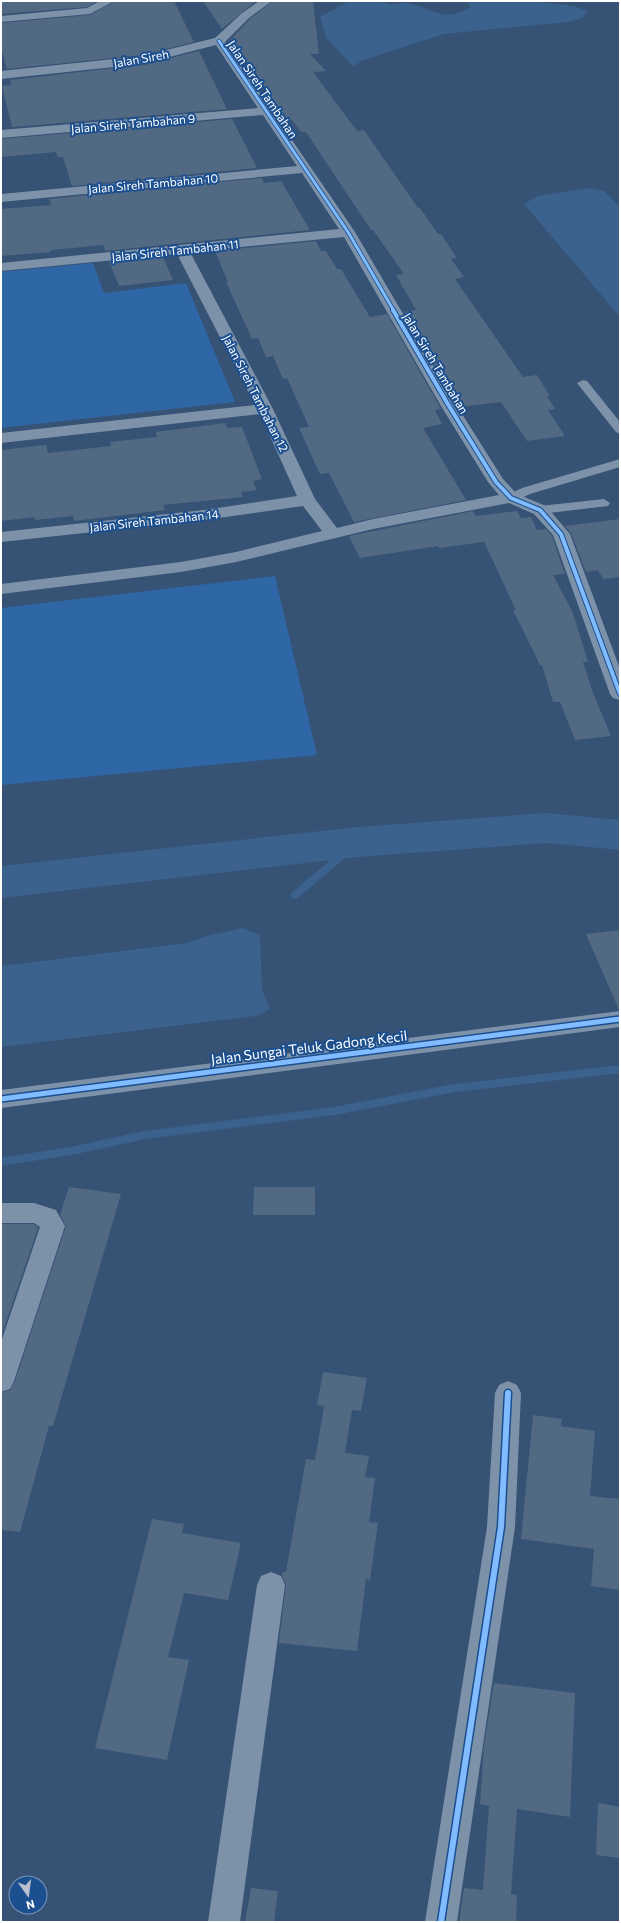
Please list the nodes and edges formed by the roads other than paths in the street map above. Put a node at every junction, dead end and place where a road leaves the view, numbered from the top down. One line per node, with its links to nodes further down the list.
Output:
1 (108, 1): 3 (street)
2 (266, 1): 4 (street)
3 (1, 19)
4 (219, 41): 5 (street, Jalan Sireh); 6 (street, Jalan Sireh Tambahan)
5 (1, 75)
6 (266, 111): 7 (street, Jalan Sireh Tambahan 9); 8 (street, Jalan Sireh Tambahan)
7 (1, 134)
8 (305, 169): 9 (street, Jalan Sireh Tambahan 10); 10 (street, Jalan Sireh Tambahan)
9 (1, 198)
10 (348, 232): 11 (street, Jalan Sireh Tambahan 11); 18 (street, Jalan Sireh Tambahan)
11 (182, 250): 12 (street, Jalan Sireh Tambahan 11); 14 (street, Jalan Sireh Tambahan 12)
12 (1, 268)
13 (583, 383): 15 (lane)
14 (265, 409): 16 (street); 19 (street, Jalan Sireh Tambahan 12)
15 (620, 430)
16 (1, 438)
17 (620, 463): 18 (lane)
18 (511, 498): 21 (street, Jalan Sireh Tambahan); 22 (street)
19 (307, 500): 22 (street, Jalan Sireh Tambahan 12); 23 (street, Jalan Sireh Tambahan 14)
20 (604, 503): 21 (lane)
21 (540, 510): 25 (street, Jalan Sireh Tambahan)
22 (333, 534): 24 (street)
23 (1, 537)
24 (1, 589)
25 (620, 694)
26 (620, 1019): 27 (street, Jalan Sungai Teluk Gadong Kecil)
27 (1, 1099)
28 (1, 1213): 29 (street)
29 (1, 1381)
30 (508, 1393): 33 (street)
31 (271, 1585): 32 (street)
32 (224, 1922)
33 (441, 1922)

